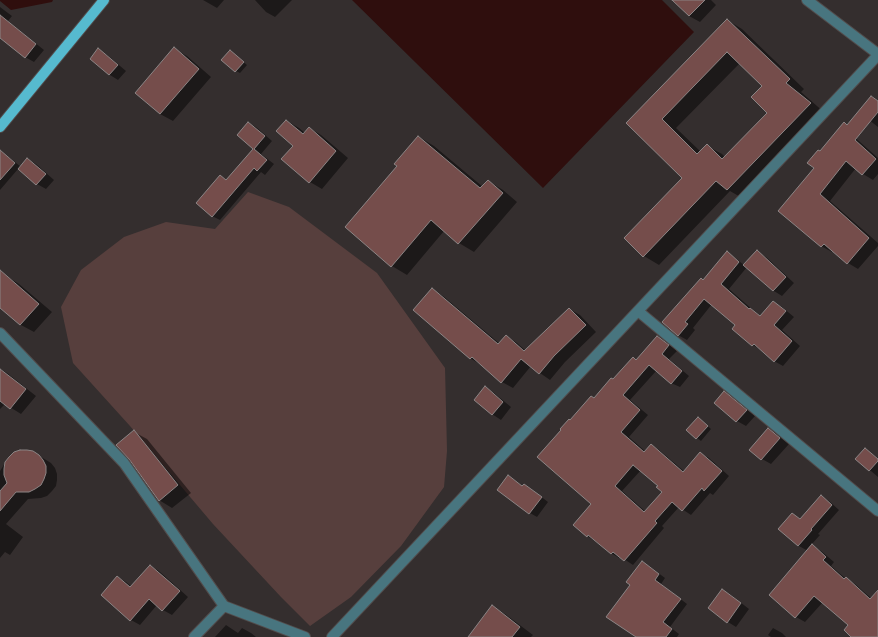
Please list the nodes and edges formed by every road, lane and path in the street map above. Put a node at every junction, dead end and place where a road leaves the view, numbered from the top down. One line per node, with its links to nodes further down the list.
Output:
1 (104, 0): 4 (main road)
2 (807, 0): 3 (street)
3 (878, 55): 5 (street)
4 (0, 127)
5 (638, 311): 7 (street); 11 (street)
6 (0, 333): 8 (street)
7 (878, 511)
8 (224, 606): 9 (street); 10 (street)
9 (194, 637)
10 (305, 637)
11 (332, 637)

